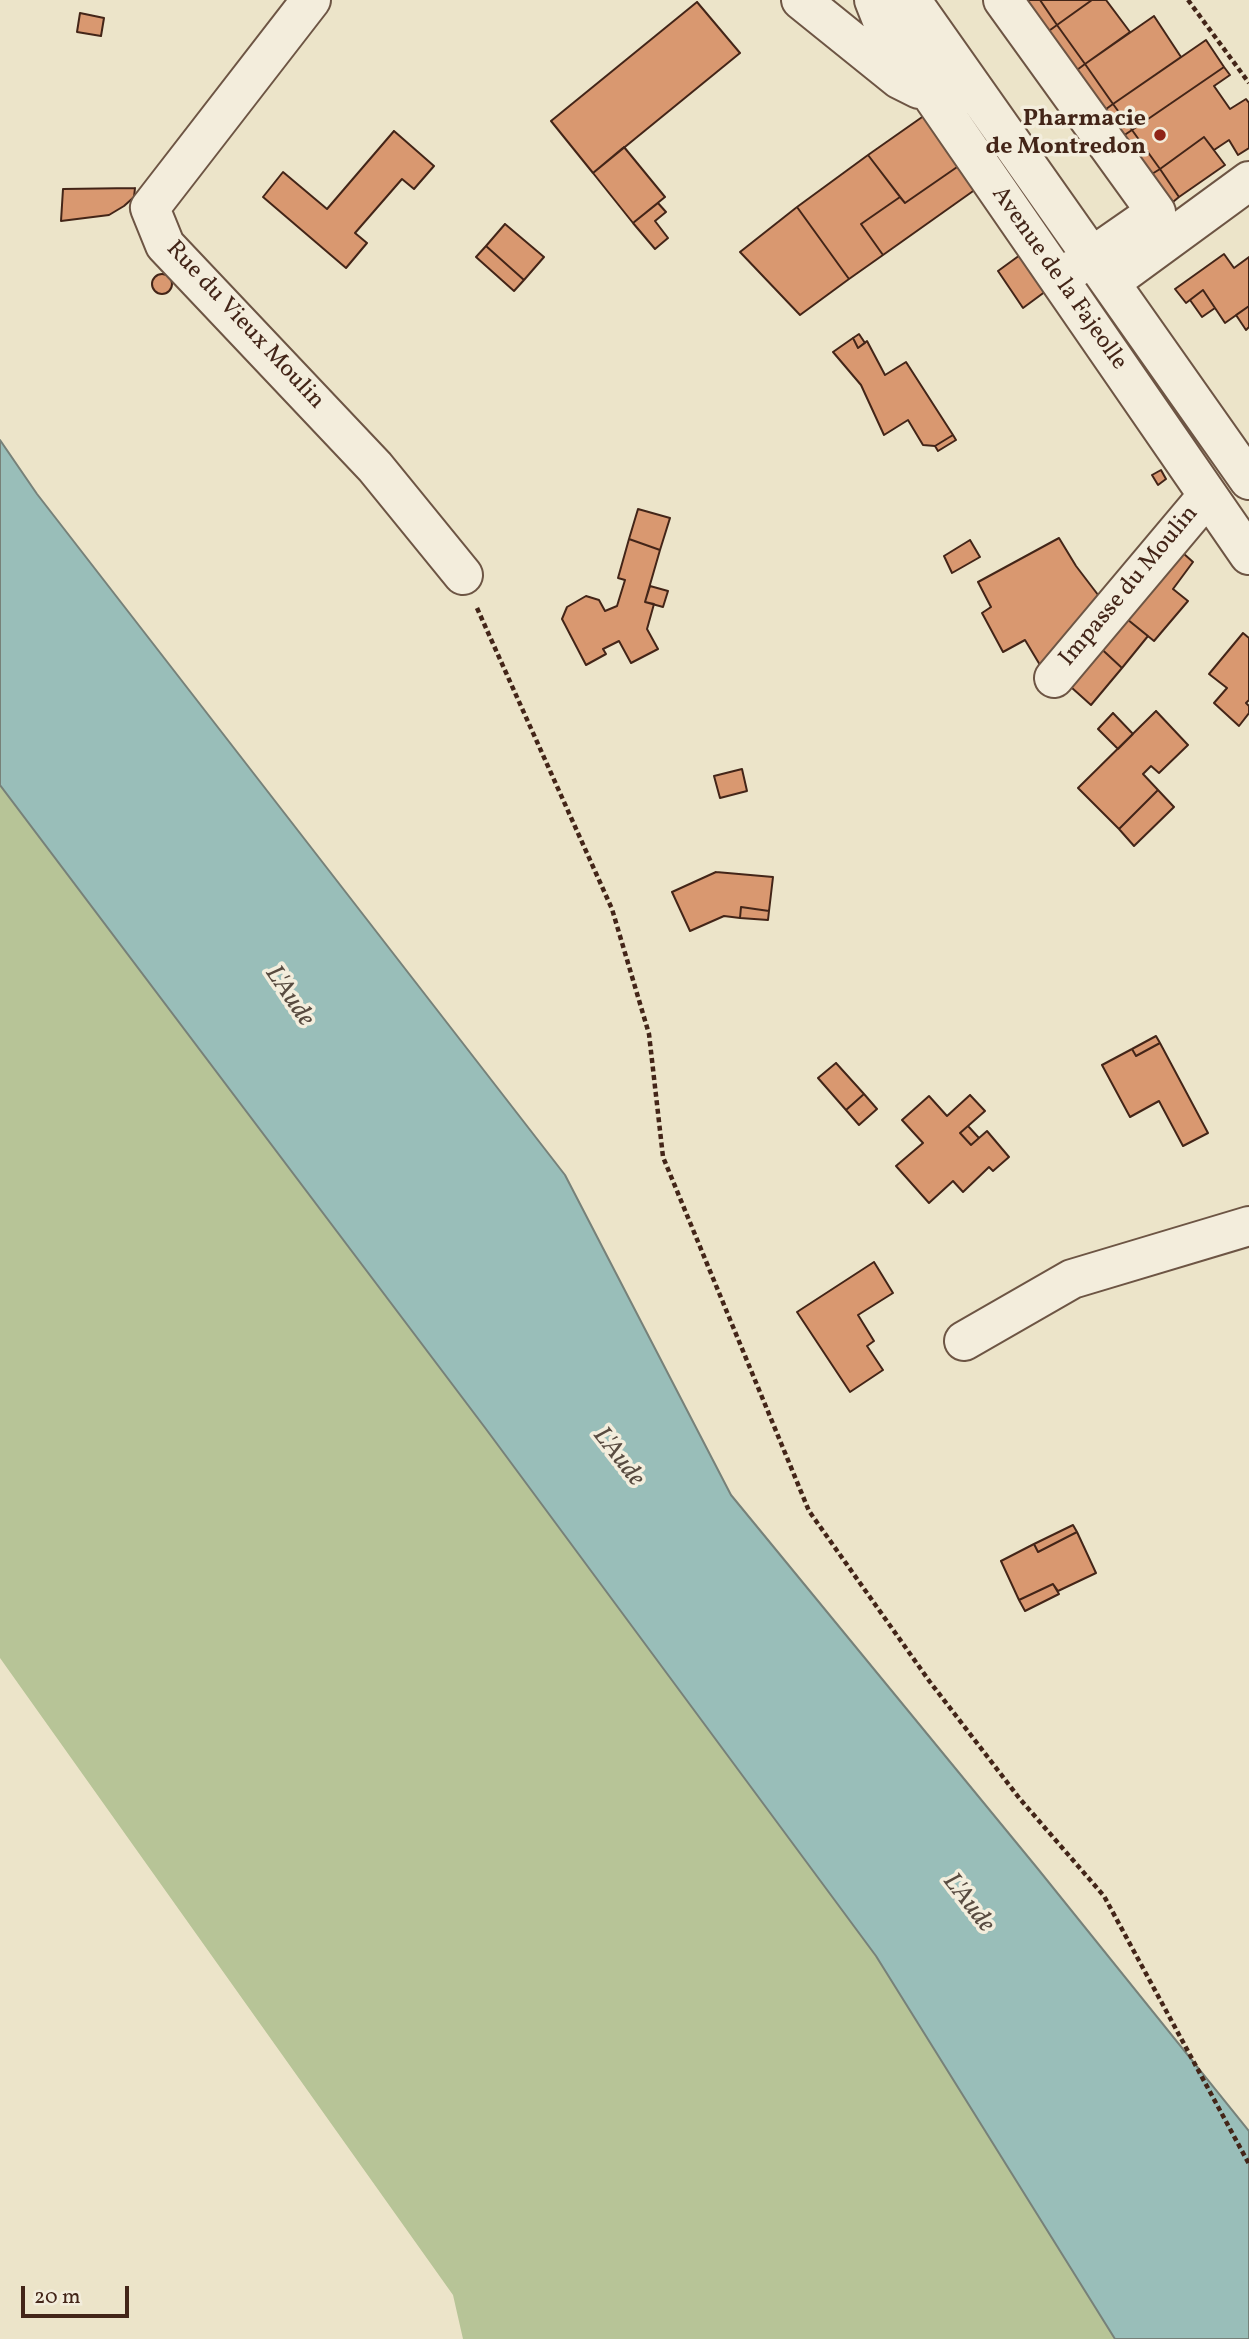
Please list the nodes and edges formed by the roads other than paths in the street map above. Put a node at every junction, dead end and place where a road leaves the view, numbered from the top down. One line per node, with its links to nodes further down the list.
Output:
1 (311, 0): 14 (street, Rue du Vieux Moulin)
2 (801, 0): 7 (street)
3 (874, 0): 7 (street, Avenue de la Fajeolle)
4 (911, 0): 6 (street, Avenue de la Fajeolle)
5 (1003, 0): 9 (street)
6 (963, 73): 7 (street); 9 (street, Avenue de la Fajeolle)
7 (931, 94): 10 (street, Avenue de la Fajeolle)
8 (1249, 181): 9 (street)
9 (1102, 270): 10 (street); 11 (street, Avenue de la Fajeolle)
10 (1058, 279): 12 (street, Avenue de la Fajeolle)
11 (1249, 481)
12 (1207, 495): 13 (street, Avenue de la Fajeolle); 15 (street, Impasse du Moulin)
13 (1249, 555)
14 (463, 575)
15 (1054, 678)
16 (1249, 1226): 17 (street)
17 (964, 1341)

